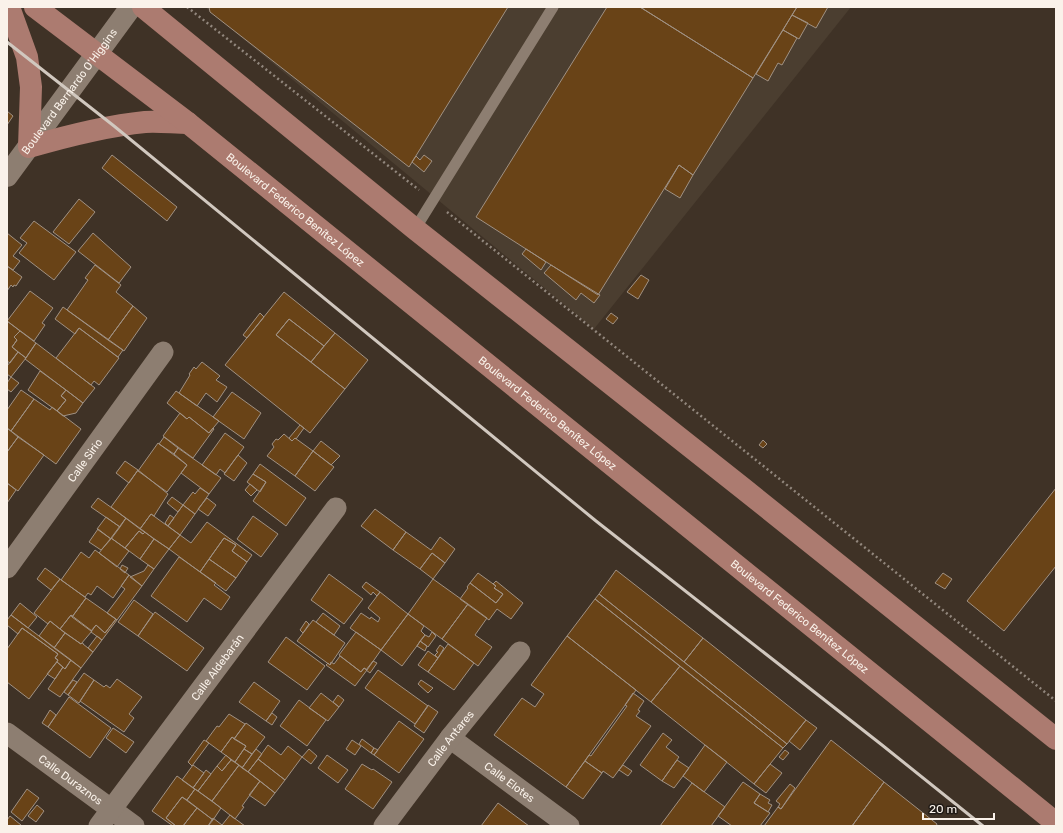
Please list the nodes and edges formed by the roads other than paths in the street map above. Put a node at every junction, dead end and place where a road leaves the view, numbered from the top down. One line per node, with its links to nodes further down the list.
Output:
1 (9, 7): 8 (main road)
2 (35, 7): 6 (main road, Boulevard Federico Benítez López)
3 (131, 7): 6 (main road, Boulevard Bernardo O'Higgins)
4 (143, 7): 10 (main road)
5 (553, 7): 10 (lane)
6 (97, 54): 7 (main road, Boulevard Federico Benítez López); 8 (main road, Boulevard Bernardo O'Higgins)
7 (188, 123): 8 (main road); 19 (main road, Boulevard Federico Benítez López)
8 (29, 147): 9 (main road, Boulevard Bernardo O'Higgins)
9 (10, 168)
10 (416, 229): 17 (main road)
11 (163, 352): 13 (street, Calle Sirio)
12 (336, 508): 18 (street, Calle Aldebarán)
13 (7, 568)
14 (520, 652): 16 (street, Calle Antares)
15 (7, 733): 18 (street, Calle Duraznos)
16 (450, 738): 22 (street, Calle Antares); 23 (street, Calle Elotes)
17 (1056, 739)
18 (111, 809): 20 (street, Calle Aldebarán); 21 (street, Calle Duraznos)
19 (1056, 823)
20 (99, 826)
21 (134, 826)
22 (384, 826)
23 (569, 826)

